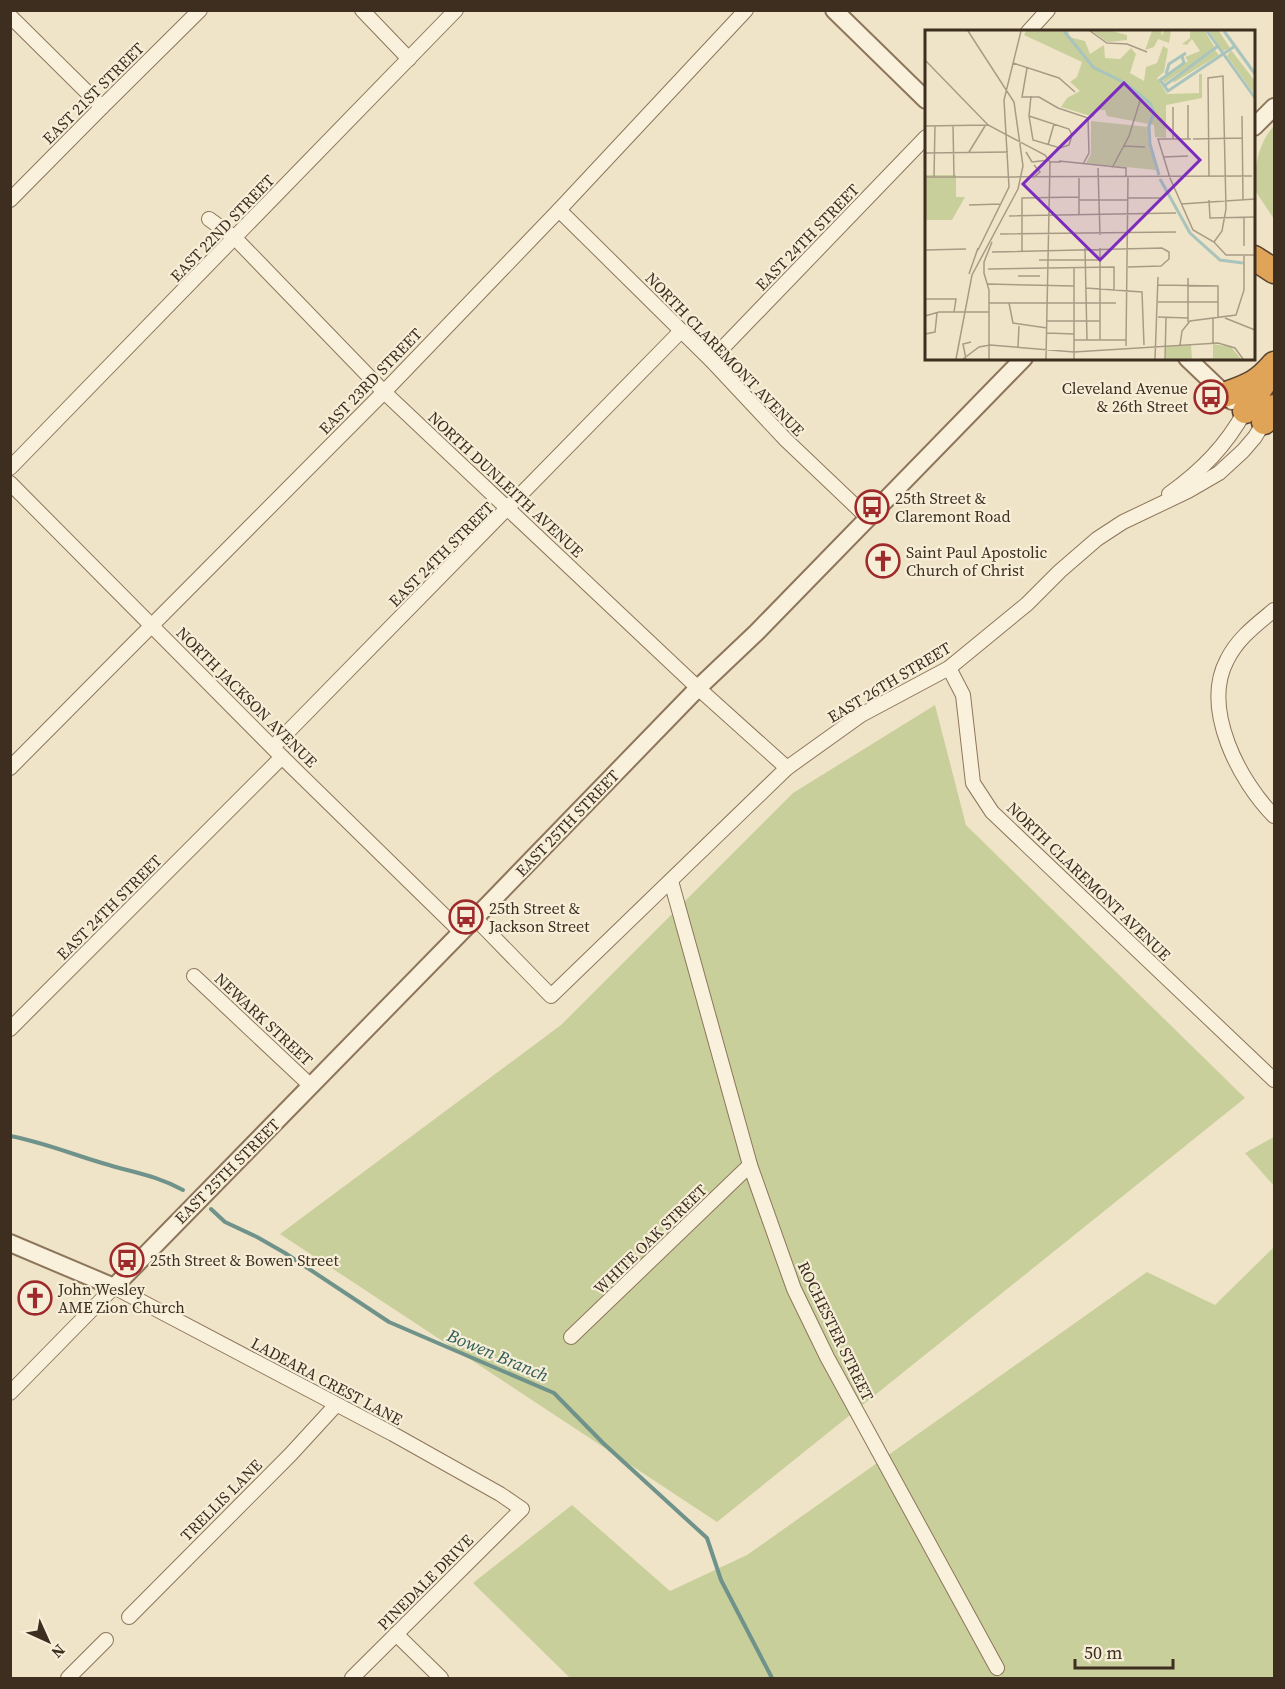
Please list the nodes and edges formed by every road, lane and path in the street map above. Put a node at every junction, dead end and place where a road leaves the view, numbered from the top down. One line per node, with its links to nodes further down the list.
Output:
1 (200, 10): 11 (street, EAST 21ST STREET)
2 (362, 10): 9 (street)
3 (456, 10): 9 (street, EAST 22ND STREET)
4 (746, 10): 16 (street, EAST 23RD STREET)
5 (834, 10): 10 (street)
6 (1048, 10): 8 (street)
7 (10, 16): 11 (street)
8 (1030, 30)
9 (409, 59): 18 (street, EAST 22ND STREET)
10 (925, 98)
11 (102, 107): 15 (street, EAST 21ST STREET)
12 (1275, 107): 13 (street)
13 (1255, 126)
14 (925, 139): 22 (street, EAST 24TH STREET)
15 (10, 200)
16 (559, 210): 21 (street, NORTH CLAREMONT AVENUE); 26 (street, EAST 23RD STREET)
17 (209, 219): 18 (street, NORTH DUNLEITH AVENUE)
18 (235, 238): 26 (street, NORTH DUNLEITH AVENUE); 29 (street, EAST 22ND STREET)
19 (1255, 259): 20 (highway)
20 (1275, 271)
21 (681, 331): 22 (street, NORTH CLAREMONT AVENUE); 31 (street, EAST 24TH STREET)
22 (711, 360): 33 (street, NORTH CLAREMONT AVENUE)
23 (1022, 360): 33 (street, EAST 25TH STREET)
24 (1189, 360): 27 (street)
25 (1275, 365): 27 (highway); 28 (highway)
26 (384, 392): 31 (street, NORTH DUNLEITH AVENUE); 35 (street, EAST 23RD STREET)
27 (1224, 395): 28 (street)
28 (1261, 413): 32 (street); 32 (street)
29 (10, 468)
30 (10, 483): 35 (street, NORTH JACKSON AVENUE)
31 (508, 508): 37 (street, NORTH DUNLEITH AVENUE); 38 (street, EAST 24TH STREET)
32 (1150, 508): 36 (street, EAST 26TH STREET)
33 (869, 519): 37 (street, EAST 25TH STREET)
34 (1275, 610): 41 (street)
35 (152, 624): 38 (street, NORTH JACKSON AVENUE); 39 (street, EAST 23RD STREET)
36 (949, 668): 40 (street, EAST 26TH STREET); 47 (street, NORTH CLAREMONT AVENUE)
37 (698, 688): 40 (street, NORTH DUNLEITH AVENUE); 43 (street, EAST 25TH STREET)
38 (278, 752): 44 (street, NORTH JACKSON AVENUE); 46 (street, EAST 24TH STREET)
39 (10, 768)
40 (787, 768): 42 (street, EAST 26TH STREET)
41 (1275, 816)
42 (671, 881): 43 (street, EAST 26TH STREET); 49 (street, ROCHESTER STREET)
43 (475, 918): 44 (street, EAST 25TH STREET)
44 (461, 932): 48 (street, EAST 25TH STREET)
45 (194, 976): 48 (street, NEWARK STREET)
46 (10, 1029)
47 (1275, 1080)
48 (311, 1086): 51 (street, EAST 25TH STREET)
49 (750, 1165): 52 (street, WHITE OAK STREET); 59 (street, ROCHESTER STREET)
50 (10, 1243): 51 (street)
51 (114, 1287): 53 (street, EAST 25TH STREET); 54 (street, LADEARA CREST LANE)
52 (572, 1337)
53 (10, 1393)
54 (336, 1405): 55 (street, LADEARA CREST LANE); 56 (street, TRELLIS LANE)
55 (522, 1509): 57 (street, PINEDALE DRIVE)
56 (129, 1617)
57 (396, 1634): 61 (street, PINEDALE DRIVE); 62 (street)
58 (106, 1640): 60 (street)
59 (997, 1668)
60 (68, 1678)
61 (352, 1678)
62 (441, 1678)

